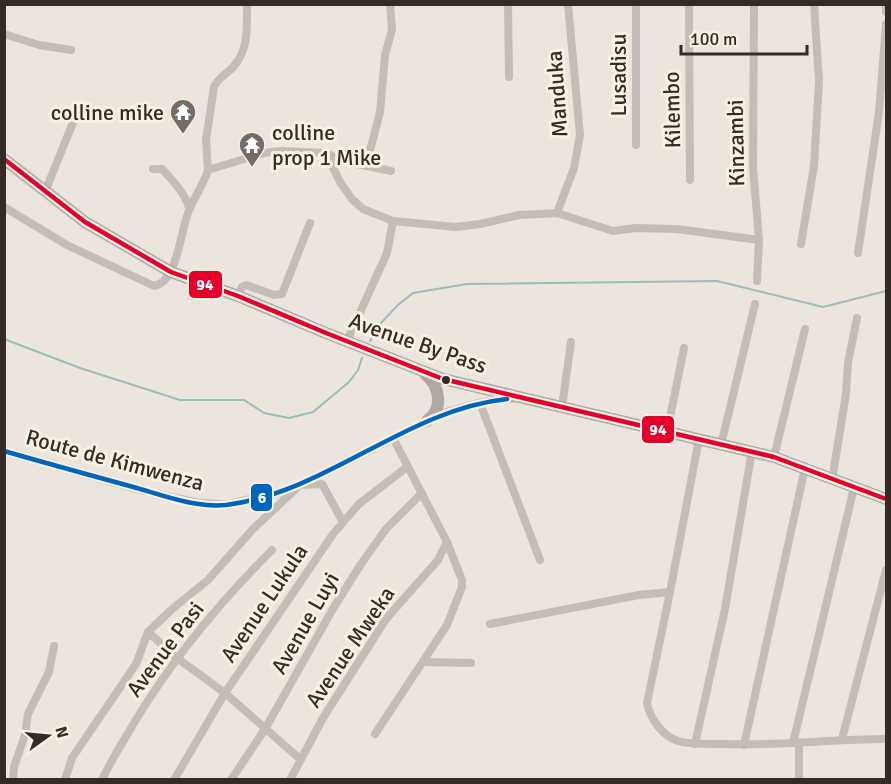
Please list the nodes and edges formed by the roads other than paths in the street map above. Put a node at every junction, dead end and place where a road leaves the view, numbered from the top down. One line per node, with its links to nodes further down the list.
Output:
1 (248, 4): 21 (street)
2 (390, 4): 19 (street)
3 (507, 4): 14 (street)
4 (568, 4): 27 (street, Manduka)
5 (636, 4): 16 (street, Lusadisu)
6 (689, 4): 23 (street, Kilembo)
7 (754, 4): 30 (street, Kinzambi)
8 (814, 4): 31 (street)
9 (886, 4): 10 (street)
10 (886, 12)
11 (886, 24): 32 (street)
12 (4, 34): 13 (street)
13 (71, 50)
14 (509, 77)
15 (78, 110): 24 (street)
16 (636, 145)
17 (326, 153): 19 (street); 21 (street); 28 (street)
18 (4, 159): 24 (highway, Avenue By Pass)
19 (366, 166): 22 (street)
20 (153, 169): 26 (street)
21 (208, 170): 26 (street)
22 (391, 171)
23 (690, 180)
24 (45, 192): 33 (highway, Avenue By Pass)
25 (4, 207): 33 (street)
26 (189, 208): 33 (street)
27 (557, 213): 28 (street); 30 (street)
28 (393, 221): 39 (street)
29 (310, 222): 35 (street)
30 (759, 240): 34 (street, Kinzambi)
31 (801, 244)
32 (858, 253)
33 (171, 272): 35 (highway, Avenue By Pass)
34 (757, 280)
35 (238, 296): 39 (highway, Avenue By Pass)
36 (755, 304): 50 (street)
37 (857, 318): 56 (street)
38 (805, 329): 53 (street)
39 (347, 341): 42 (highway, Avenue By Pass)
40 (572, 342): 45 (street)
41 (684, 348): 47 (street)
42 (420, 369): 43 (highway, Avenue By Pass); 46 (highway)
43 (519, 398): 44 (street, Route de Kimwenza); 45 (highway, Avenue By Pass)
44 (480, 403): 46 (street, Route de Kimwenza); 64 (street)
45 (562, 407): 47 (highway, Avenue By Pass)
46 (427, 421): 48 (street, Route de Kimwenza)
47 (667, 432): 49 (highway, Avenue By Pass)
48 (393, 438): 54 (street); 57 (street, Route de Kimwenza)
49 (699, 440): 50 (highway, Avenue By Pass); 66 (street)
50 (721, 445): 52 (highway, Avenue By Pass)
51 (4, 451): 57 (street, Route de Kimwenza)
52 (752, 451): 53 (highway, Avenue By Pass); 79 (street)
53 (774, 457): 55 (highway, Avenue By Pass)
54 (407, 467): 59 (street); 61 (street, Avenue Lukula)
55 (806, 468): 56 (highway, Avenue By Pass); 80 (street)
56 (832, 480): 58 (highway, Avenue By Pass)
57 (300, 485): 61 (street); 68 (street)
58 (854, 488): 60 (highway, Avenue By Pass); 78 (street)
59 (422, 493): 62 (street); 74 (street, Avenue Luyi)
60 (886, 495)
61 (343, 522): 73 (street, Avenue Lukula)
62 (447, 542): 71 (street); 81 (street, Avenue Mweka)
63 (272, 550): 70 (street, Avenue Pasi)
64 (540, 560)
65 (886, 570): 76 (street)
66 (670, 592): 67 (street); 79 (street)
67 (490, 624)
68 (148, 632): 70 (street); 83 (street)
69 (54, 646): 82 (street)
70 (177, 658): 73 (street); 84 (street, Avenue Pasi)
71 (423, 662): 72 (street); 75 (street)
72 (471, 663)
73 (225, 693): 74 (street); 85 (street, Avenue Lukula)
74 (265, 729): 81 (street); 86 (street, Avenue Luyi)
75 (375, 734)
76 (842, 739): 77 (street); 78 (street)
77 (886, 739)
78 (796, 743): 80 (street); 88 (street)
79 (695, 744): 80 (street)
80 (744, 745)
81 (300, 759): 87 (street, Avenue Mweka)
82 (13, 780)
83 (65, 780)
84 (102, 780)
85 (174, 780)
86 (231, 780)
87 (290, 780)
88 (799, 780)

